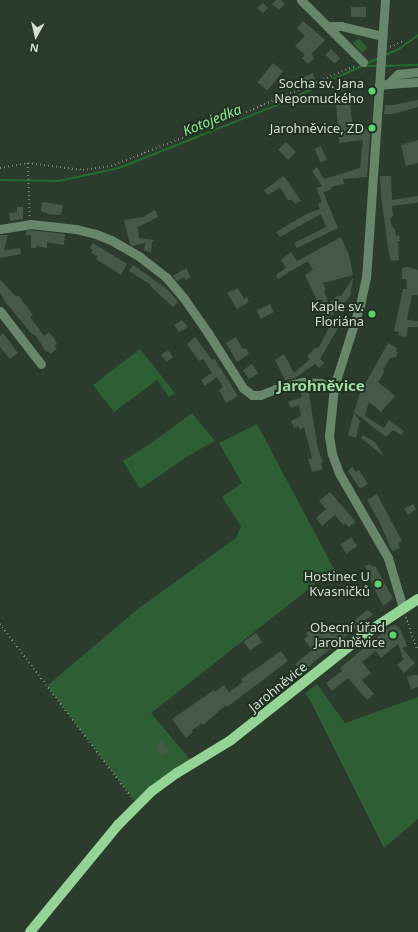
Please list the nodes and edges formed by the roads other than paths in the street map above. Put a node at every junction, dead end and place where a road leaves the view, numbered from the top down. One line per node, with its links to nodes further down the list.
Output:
1 (301, 0): 3 (street)
2 (385, 0): 4 (street)
3 (327, 26): 4 (street); 5 (street)
4 (382, 36): 8 (street)
5 (363, 62)
6 (418, 72): 8 (street)
7 (418, 82): 8 (street)
8 (382, 83): 12 (street)
9 (0, 229): 12 (street)
10 (0, 311): 11 (street)
11 (41, 364)
12 (334, 387): 14 (street)
13 (418, 599): 14 (main road, Jarohněvice)
14 (402, 608): 15 (main road, Jarohněvice)
15 (30, 932)

